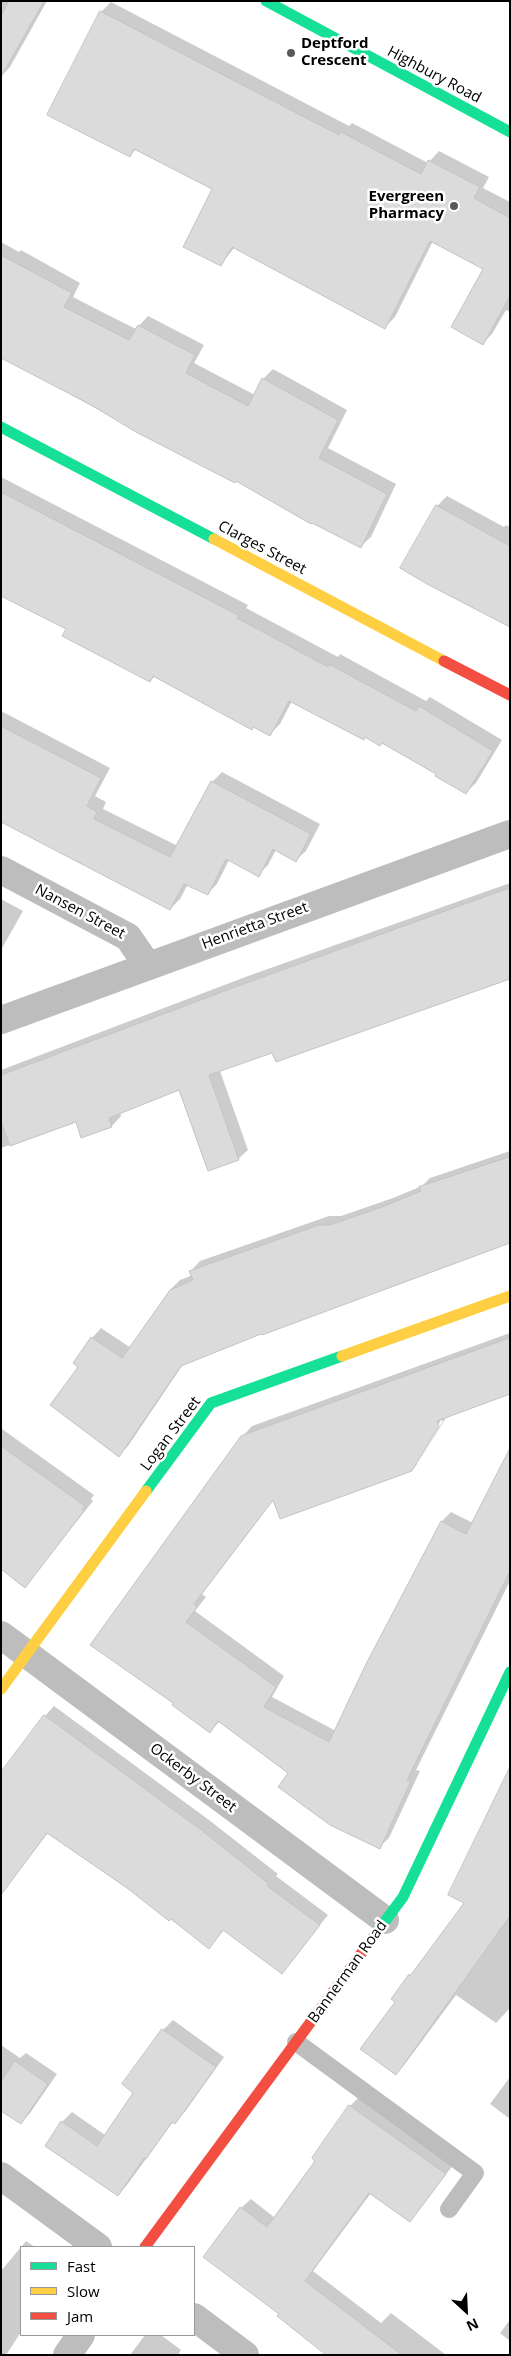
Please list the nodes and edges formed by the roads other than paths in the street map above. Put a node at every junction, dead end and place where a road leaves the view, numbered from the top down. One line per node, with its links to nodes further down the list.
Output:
1 (266, 1): 2 (street, Highbury Road)
2 (510, 132)
3 (1, 427): 4 (street, Clarges Street)
4 (510, 695)
5 (510, 834): 7 (street, Henrietta Street)
6 (1, 870): 7 (street, Nansen Street)
7 (148, 966): 8 (street, Henrietta Street)
8 (1, 1020)
9 (510, 1296): 11 (street, Logan Street)
10 (1, 1635): 11 (street, Ockerby Street)
11 (27, 1654): 13 (street, Logan Street); 14 (street, Ockerby Street)
12 (510, 1672): 14 (street, Bannerman Road)
13 (1, 1689)
14 (385, 1920): 15 (street, Bannerman Road)
15 (296, 2042): 17 (lane); 19 (street, Bannerman Road)
16 (1, 2176): 18 (street)
17 (448, 2209)
18 (97, 2246)
19 (146, 2246)
20 (195, 2318): 23 (street)
21 (80, 2336): 22 (street)
22 (67, 2355)
23 (245, 2355)

